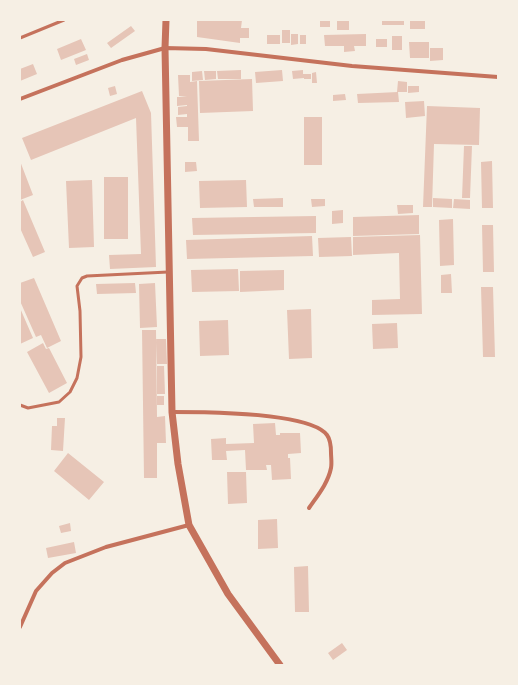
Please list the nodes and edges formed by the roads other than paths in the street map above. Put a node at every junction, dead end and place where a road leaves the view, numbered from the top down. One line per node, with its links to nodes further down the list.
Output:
1 (64, 20): 3 (lane)
2 (166, 20): 4 (street)
3 (20, 38)
4 (165, 48): 5 (street); 6 (street); 7 (street)
5 (498, 77)
6 (20, 99)
7 (170, 272): 8 (lane); 9 (street)
8 (20, 405)
9 (172, 412): 10 (street); 11 (street)
10 (309, 508)
11 (189, 526): 12 (street); 13 (street)
12 (20, 627)
13 (280, 665)

